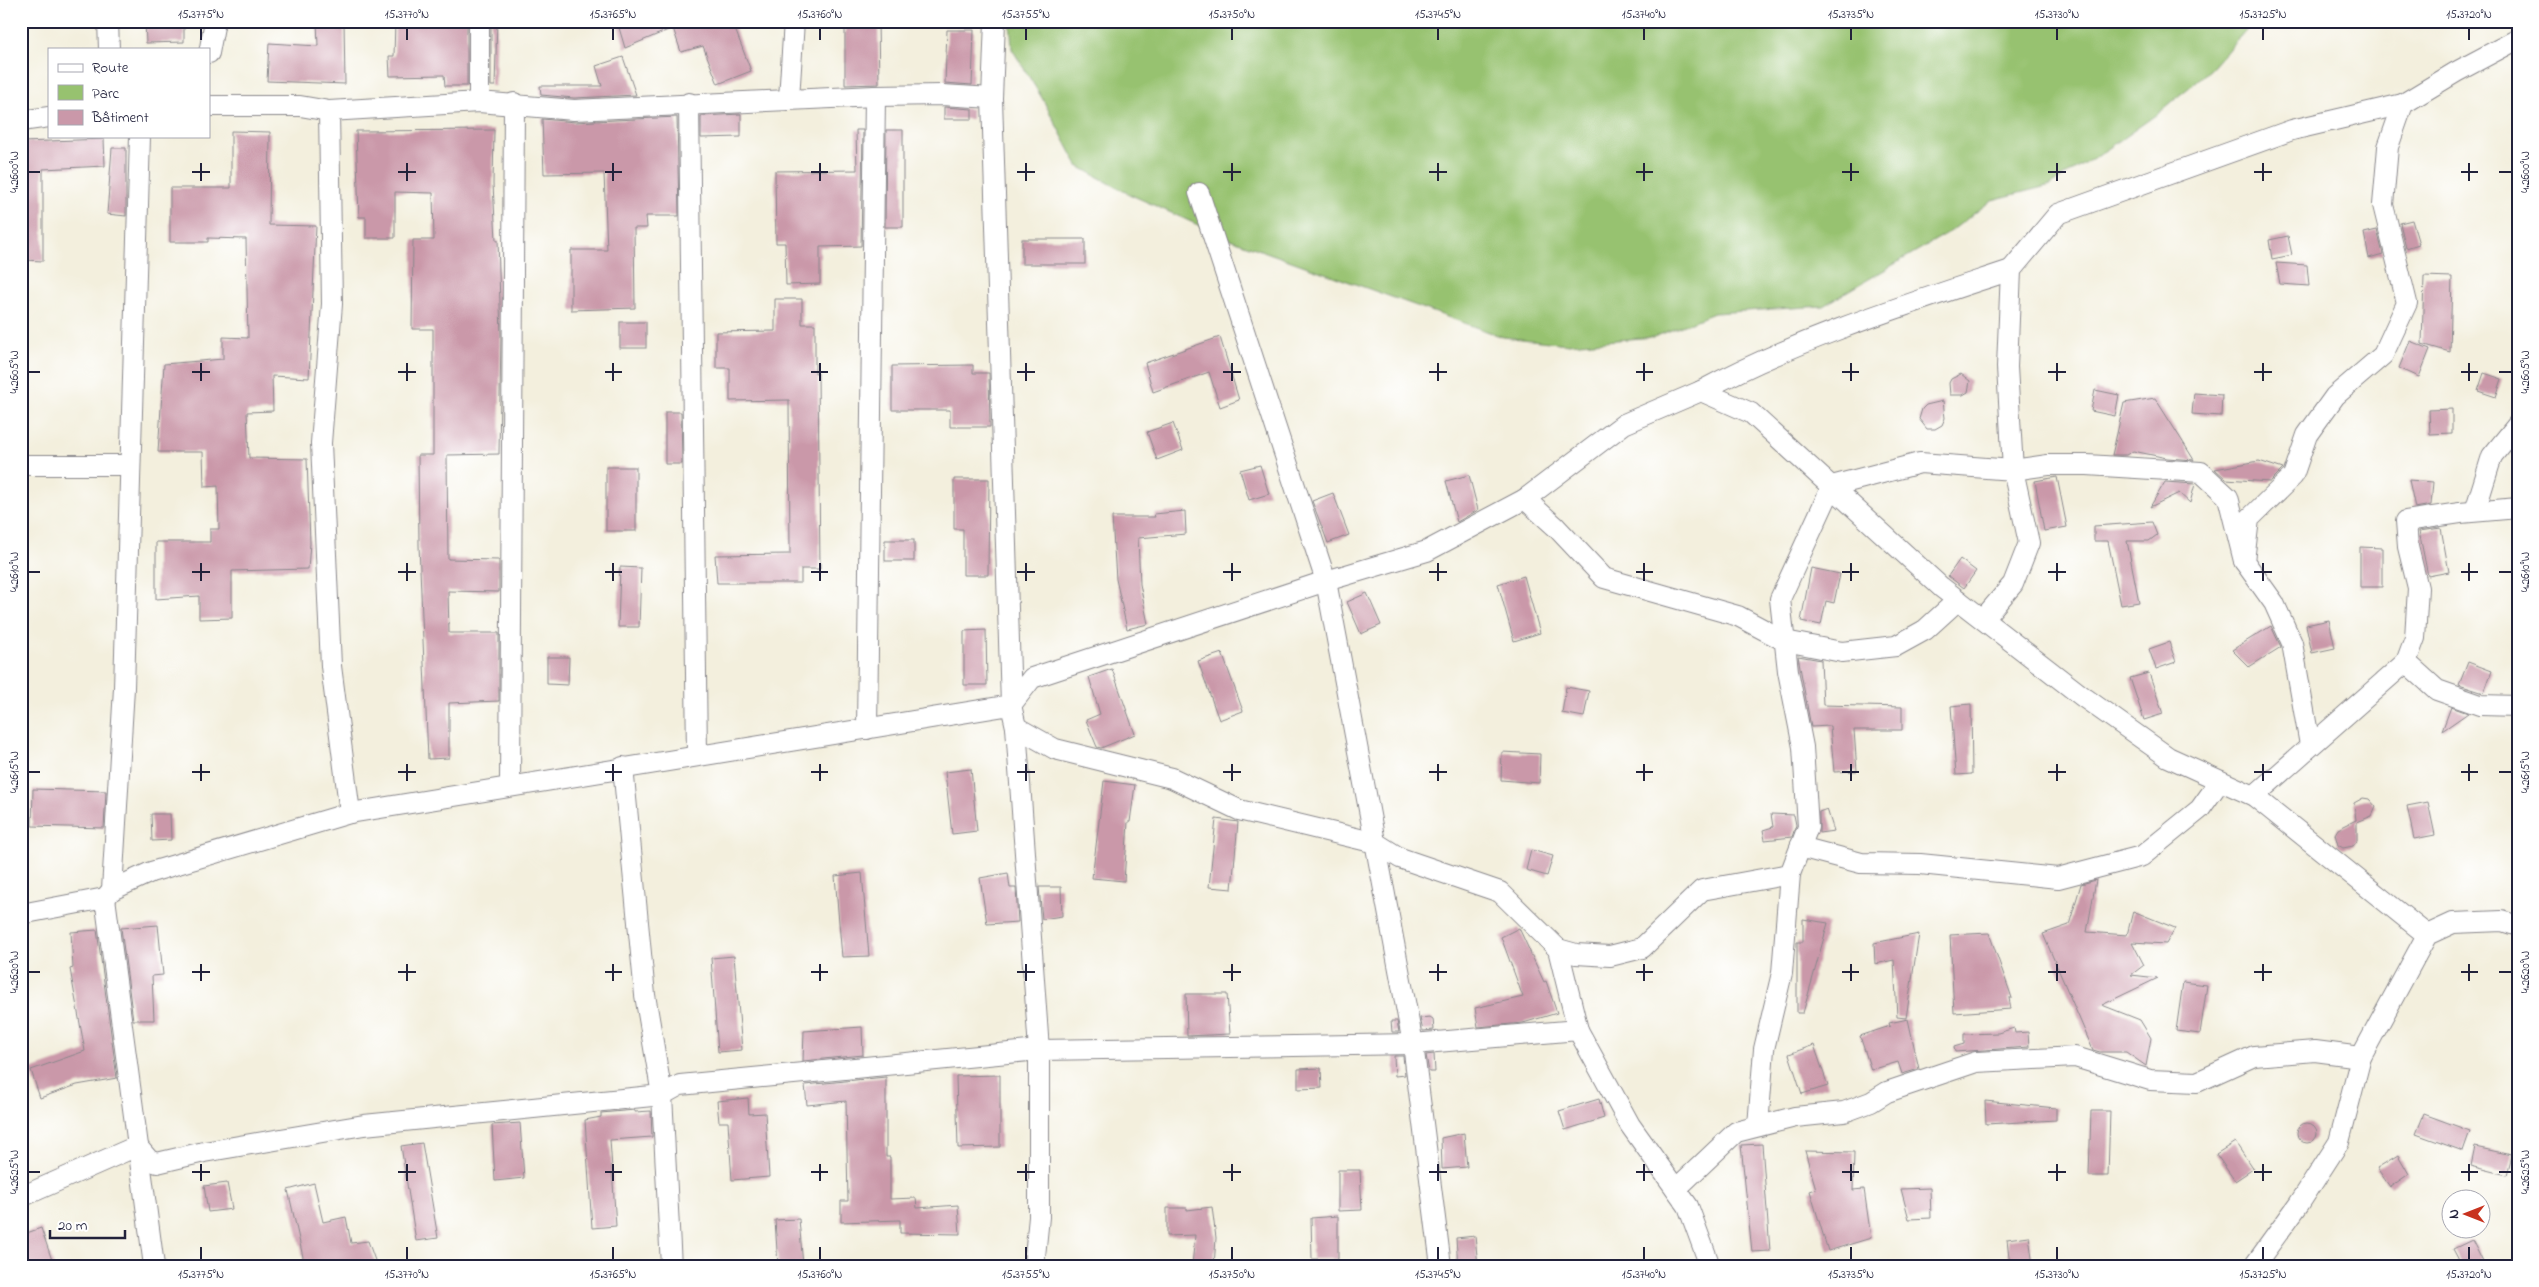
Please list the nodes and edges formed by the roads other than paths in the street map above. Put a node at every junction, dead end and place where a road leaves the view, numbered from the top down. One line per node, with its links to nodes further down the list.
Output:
1 (108, 21): 7 (street)
2 (215, 21): 8 (street)
3 (479, 21): 12 (street)
4 (794, 21): 11 (street)
5 (995, 21): 10 (street)
6 (2518, 39): 15 (street)
7 (109, 48)
8 (210, 48)
9 (875, 96): 10 (street); 11 (street); 41 (street)
10 (992, 98): 38 (street)
11 (789, 99): 14 (street)
12 (479, 102): 13 (street); 17 (street)
13 (514, 103): 14 (street); 46 (street)
14 (689, 103): 43 (street)
15 (2403, 104): 22 (street); 32 (street)
16 (210, 106): 17 (street)
17 (329, 111): 48 (street)
18 (48, 117): 19 (street)
19 (21, 120)
20 (140, 138): 26 (street)
21 (1199, 193): 33 (street)
22 (2011, 270): 23 (street); 27 (street)
23 (1701, 391): 28 (street); 29 (street)
24 (2518, 424): 31 (street)
25 (21, 465): 26 (street)
26 (130, 465): 52 (street)
27 (2013, 470): 28 (street); 32 (street); 35 (street)
28 (1832, 486): 34 (street); 36 (street)
29 (1525, 499): 33 (street); 36 (street)
30 (2518, 508): 31 (street)
31 (2476, 511): 37 (street)
32 (2244, 561): 42 (street)
33 (1326, 581): 38 (street); 49 (street)
34 (1958, 600): 35 (street); 36 (street)
35 (1983, 619): 45 (street)
36 (1785, 641): 50 (street)
37 (2406, 662): 39 (street); 42 (street)
38 (1011, 705): 40 (street); 41 (street)
39 (2518, 706)
40 (1016, 727): 49 (street); 59 (street)
41 (867, 729): 43 (street)
42 (2310, 746): 47 (street)
43 (698, 755): 44 (street)
44 (623, 767): 46 (street); 61 (street)
45 (2220, 781): 47 (street); 50 (street)
46 (510, 786): 48 (street)
47 (2254, 796): 55 (street)
48 (350, 813): 52 (street)
49 (1376, 843): 56 (street); 58 (street)
50 (1800, 847): 51 (street)
51 (1790, 874): 56 (street); 62 (street)
52 (109, 894): 53 (street); 63 (street)
53 (21, 914)
54 (2518, 926): 55 (street)
55 (2427, 935): 60 (street)
56 (1558, 949): 57 (street)
57 (1578, 1030): 58 (street); 64 (street)
58 (1414, 1044): 59 (street); 69 (street)
59 (1038, 1050): 61 (street); 68 (street)
60 (2361, 1057): 62 (street); 71 (street)
61 (662, 1095): 63 (street); 67 (street)
62 (1758, 1126): 64 (street)
63 (137, 1146): 65 (street); 66 (street)
64 (1676, 1189): 70 (street)
65 (21, 1197)
66 (154, 1266)
67 (671, 1266)
68 (1034, 1266)
69 (1441, 1266)
70 (1710, 1266)
71 (2254, 1266)

